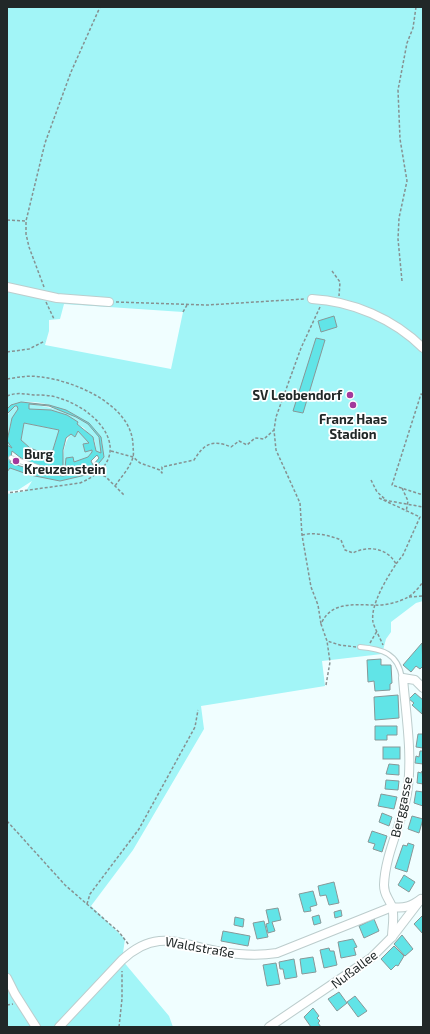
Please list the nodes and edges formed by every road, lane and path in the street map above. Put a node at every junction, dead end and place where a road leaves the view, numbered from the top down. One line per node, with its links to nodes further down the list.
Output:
1 (100, 7): 6 (path)
2 (249, 7): 3 (path)
3 (275, 7)
4 (416, 7): 8 (path)
5 (7, 220): 6 (path)
6 (26, 221): 10 (path)
7 (332, 271): 13 (path)
8 (402, 281)
9 (7, 287): 10 (street)
10 (46, 296): 14 (street); 17 (path)
11 (312, 299): 12 (street); 15 (path)
12 (324, 300): 13 (street); 24 (path)
13 (338, 301): 19 (street)
14 (109, 302): 15 (path)
15 (187, 305): 16 (path)
16 (183, 312)
17 (54, 319)
18 (45, 341): 20 (path)
19 (423, 348)
20 (7, 352)
21 (7, 379): 26 (path)
22 (423, 395): 32 (path)
23 (7, 396): 25 (path)
24 (274, 430): 26 (path); 40 (path)
25 (111, 451): 26 (path); 29 (path)
26 (133, 457): 31 (path)
27 (11, 458): 28 (lane)
28 (69, 471)
29 (98, 473): 31 (path); 33 (path)
30 (371, 480): 36 (path)
31 (115, 486): 34 (path)
32 (402, 488): 35 (path); 37 (path)
33 (7, 493)
34 (124, 495)
35 (423, 495)
36 (393, 502): 37 (path); 39 (path)
37 (409, 504): 38 (path); 39 (path)
38 (423, 507)
39 (406, 511): 41 (path)
40 (302, 535): 41 (path); 46 (path)
41 (396, 564): 45 (path)
42 (423, 582): 44 (path)
43 (423, 596): 44 (path)
44 (408, 597): 45 (path)
45 (376, 606): 46 (path); 47 (path)
46 (321, 624): 48 (path)
47 (377, 631): 49 (path); 51 (path)
48 (327, 641): 50 (path); 53 (path)
49 (382, 644)
50 (360, 647): 51 (lane)
51 (367, 648): 52 (lane)
52 (402, 678): 54 (street); 59 (street, Berggasse)
53 (326, 684)
54 (423, 688)
55 (198, 710): 58 (path)
56 (7, 821): 58 (path)
57 (422, 898): 59 (street); 60 (street, Nußallee)
58 (87, 904): 61 (path)
59 (392, 907): 60 (street, Berggasse); 61 (street, Waldstraße)
60 (392, 937): 67 (street, Nußallee)
61 (133, 949): 62 (street, Waldstraße)
62 (122, 960): 65 (street, Waldstraße); 66 (path)
63 (7, 978): 64 (street)
64 (36, 1027)
65 (59, 1027)
66 (119, 1027)
67 (269, 1027)

